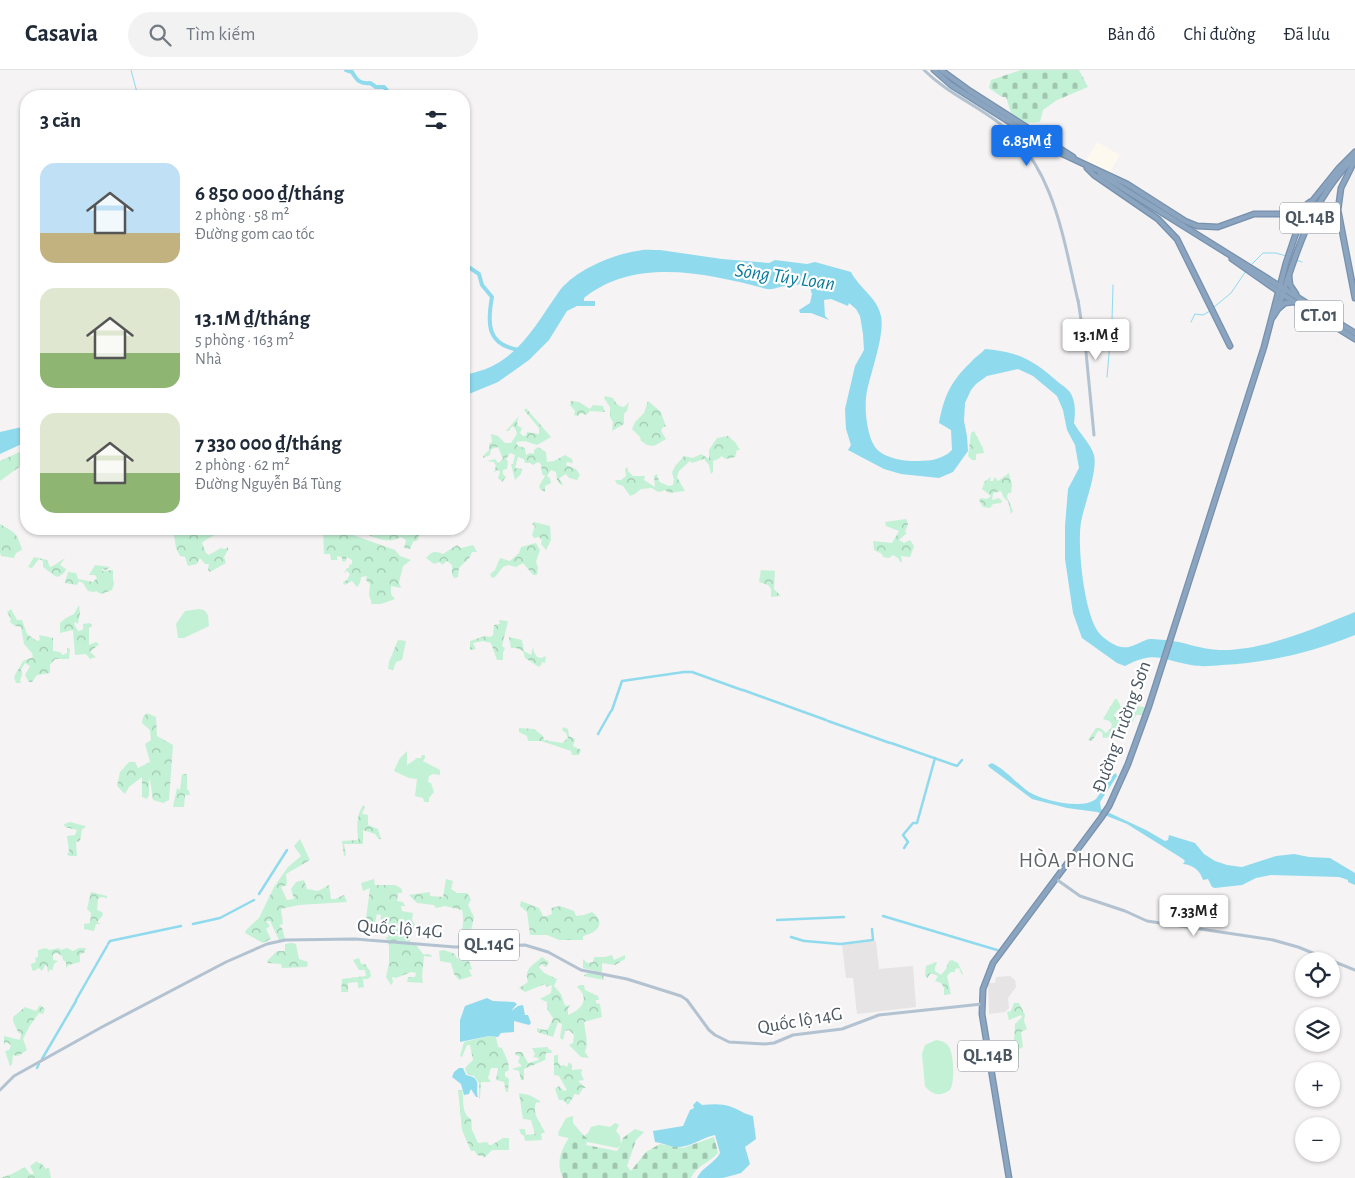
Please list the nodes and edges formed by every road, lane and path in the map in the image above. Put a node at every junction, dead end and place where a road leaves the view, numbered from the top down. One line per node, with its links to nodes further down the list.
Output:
1 (924, 70): 15 (main road)
2 (934, 70): 4 (highway)
3 (941, 70): 4 (highway)
4 (1056, 148): 7 (highway)
5 (1355, 152): 8 (highway, Đường Trường Sơn / QL.14B)
6 (1355, 159): 9 (highway, Đường Trường Sơn / QL.14B); 14 (highway)
7 (1086, 166): 8 (highway); 10 (highway); 20 (highway)
8 (1330, 179): 12 (highway, Đường Trường Sơn / QL.14B)
9 (1292, 265): 12 (highway, Đường Trường Sơn / QL.14B); 16 (highway)
10 (1251, 270): 11 (highway); 12 (highway)
11 (1258, 276): 12 (highway); 17 (highway)
12 (1281, 289): 16 (highway, CT.01); 17 (highway, Đường Trường Sơn / QL.14B)
13 (1076, 291): 15 (main road)
14 (1355, 298)
15 (1078, 301): 21 (main road)
16 (1308, 306): 17 (highway); 18 (highway, CT.01); 19 (highway, CT.01)
17 (1276, 308): 22 (highway, Đường Trường Sơn / QL.14B)
18 (1355, 333)
19 (1355, 339)
20 (1230, 345)
21 (1094, 435)
22 (1055, 878): 23 (main road); 24 (highway, Đường Trường Sơn / QL.14B)
23 (1351, 969)
24 (982, 1004): 25 (main road, Quốc lộ 14G / QL.14G); 26 (highway, Đường Trường Sơn / QL.14B)
25 (0, 1090)
26 (1009, 1178)

